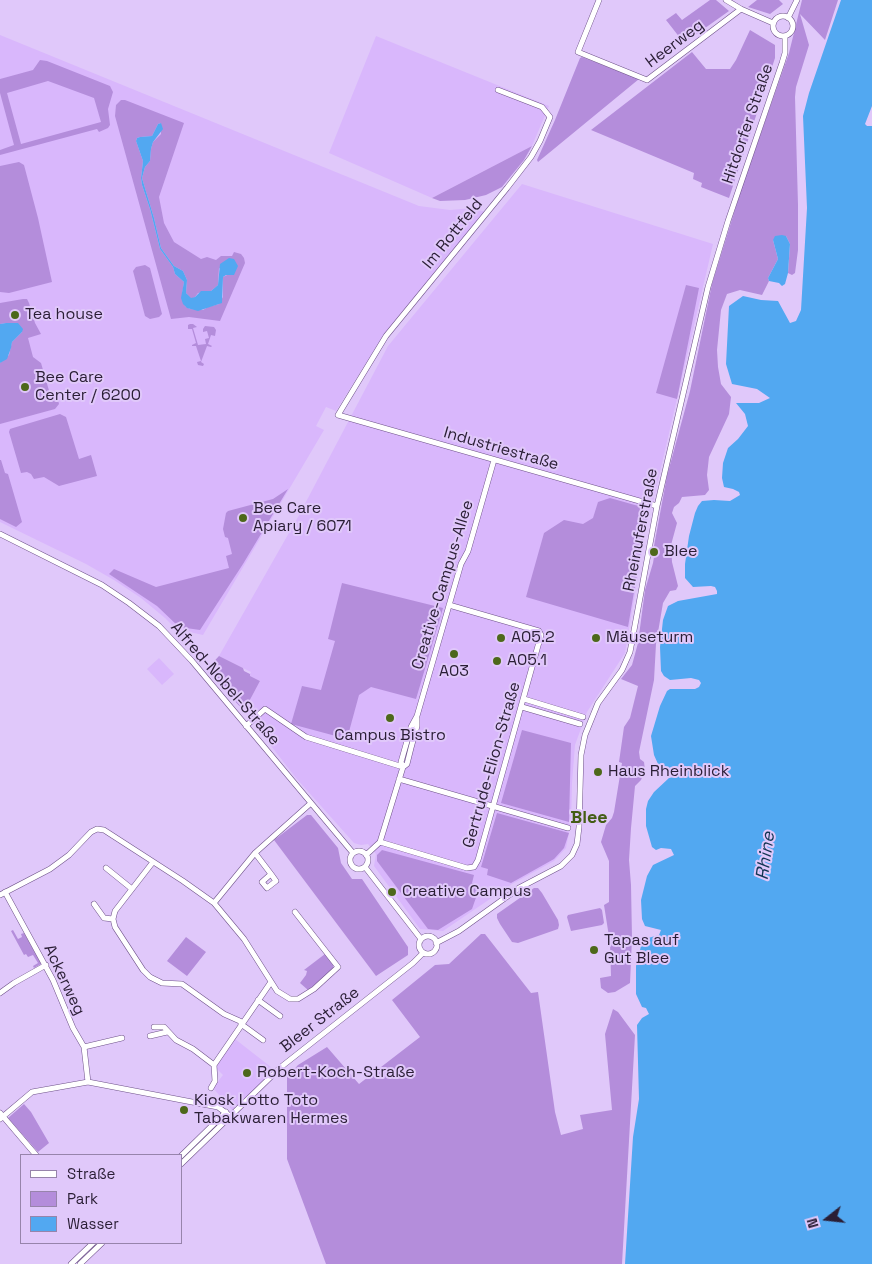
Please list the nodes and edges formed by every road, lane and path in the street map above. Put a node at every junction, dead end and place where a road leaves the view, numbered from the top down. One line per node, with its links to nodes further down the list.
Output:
1 (598, 0): 4 (street, Heerweg)
2 (726, 0): 4 (street)
3 (797, 0): 5 (street)
4 (741, 9): 6 (street)
5 (788, 18): 6 (street); 7 (street)
6 (773, 23): 7 (street)
7 (785, 37): 9 (street, Hitdorfer Straße)
8 (498, 90): 10 (street, Im Rottfeld)
9 (728, 219): 12 (street, Rheinuferstraße)
10 (338, 415): 11 (street, Industriestraße)
11 (494, 460): 12 (street, Industriestraße); 14 (street, Creative-Campus-Allee)
12 (657, 506): 40 (street, Rheinuferstraße)
13 (0, 534): 19 (street, Alfred-Nobel-Straße)
14 (449, 605): 15 (street, Gertrude-Elion-Straße); 20 (street, Creative-Campus-Allee)
15 (524, 699): 16 (street, Gertrude-Elion-Straße); 17 (street)
16 (522, 707): 18 (street); 23 (street, Gertrude-Elion-Straße)
17 (583, 717)
18 (580, 724)
19 (246, 726): 20 (street); 22 (street, Alfred-Nobel-Straße)
20 (403, 767): 21 (street, Creative-Campus-Allee)
21 (399, 779): 23 (street); 25 (street, Creative-Campus-Allee)
22 (310, 803): 26 (street); 27 (street, Alfred-Nobel-Straße)
23 (493, 806): 24 (street); 25 (street, Gertrude-Elion-Straße)
24 (568, 828)
25 (380, 842): 28 (street)
26 (255, 852): 32 (street); 35 (street)
27 (353, 853): 28 (street); 30 (street)
28 (366, 854): 30 (street)
29 (153, 862): 33 (street); 34 (street); 35 (street)
30 (365, 867): 39 (street)
31 (106, 868): 33 (street)
32 (272, 874)
33 (132, 889): 38 (street)
34 (2, 893): 42 (street, Ackerweg)
35 (214, 903): 43 (street)
36 (94, 904): 38 (street)
37 (295, 912): 43 (street)
38 (113, 919): 47 (street)
39 (421, 939): 40 (street); 41 (street)
40 (436, 943): 41 (street)
41 (423, 953): 57 (street, Bleer Straße)
42 (46, 965): 44 (street); 53 (street, Ackerweg)
43 (271, 982): 45 (street)
44 (0, 993)
45 (258, 1000): 46 (street); 47 (street)
46 (280, 1016)
47 (242, 1023): 52 (street); 54 (street)
48 (154, 1027): 49 (street)
49 (167, 1032): 50 (street); 54 (street)
50 (150, 1036)
51 (122, 1038): 53 (street)
52 (263, 1040)
53 (84, 1047): 55 (street, Ackerweg)
54 (214, 1065): 56 (street)
55 (88, 1082): 57 (street); 58 (street)
56 (211, 1088)
57 (228, 1114): 59 (street, Bleer Straße); 60 (street, Bleer Straße)
58 (1, 1116): 61 (street)
59 (192, 1145): 60 (street); 62 (street, Bleer Straße)
60 (192, 1152): 63 (street, Bleer Straße)
61 (35, 1154)
62 (182, 1155)
63 (182, 1163)
64 (90, 1246): 65 (street); 66 (street)
65 (70, 1264)
66 (80, 1264)

